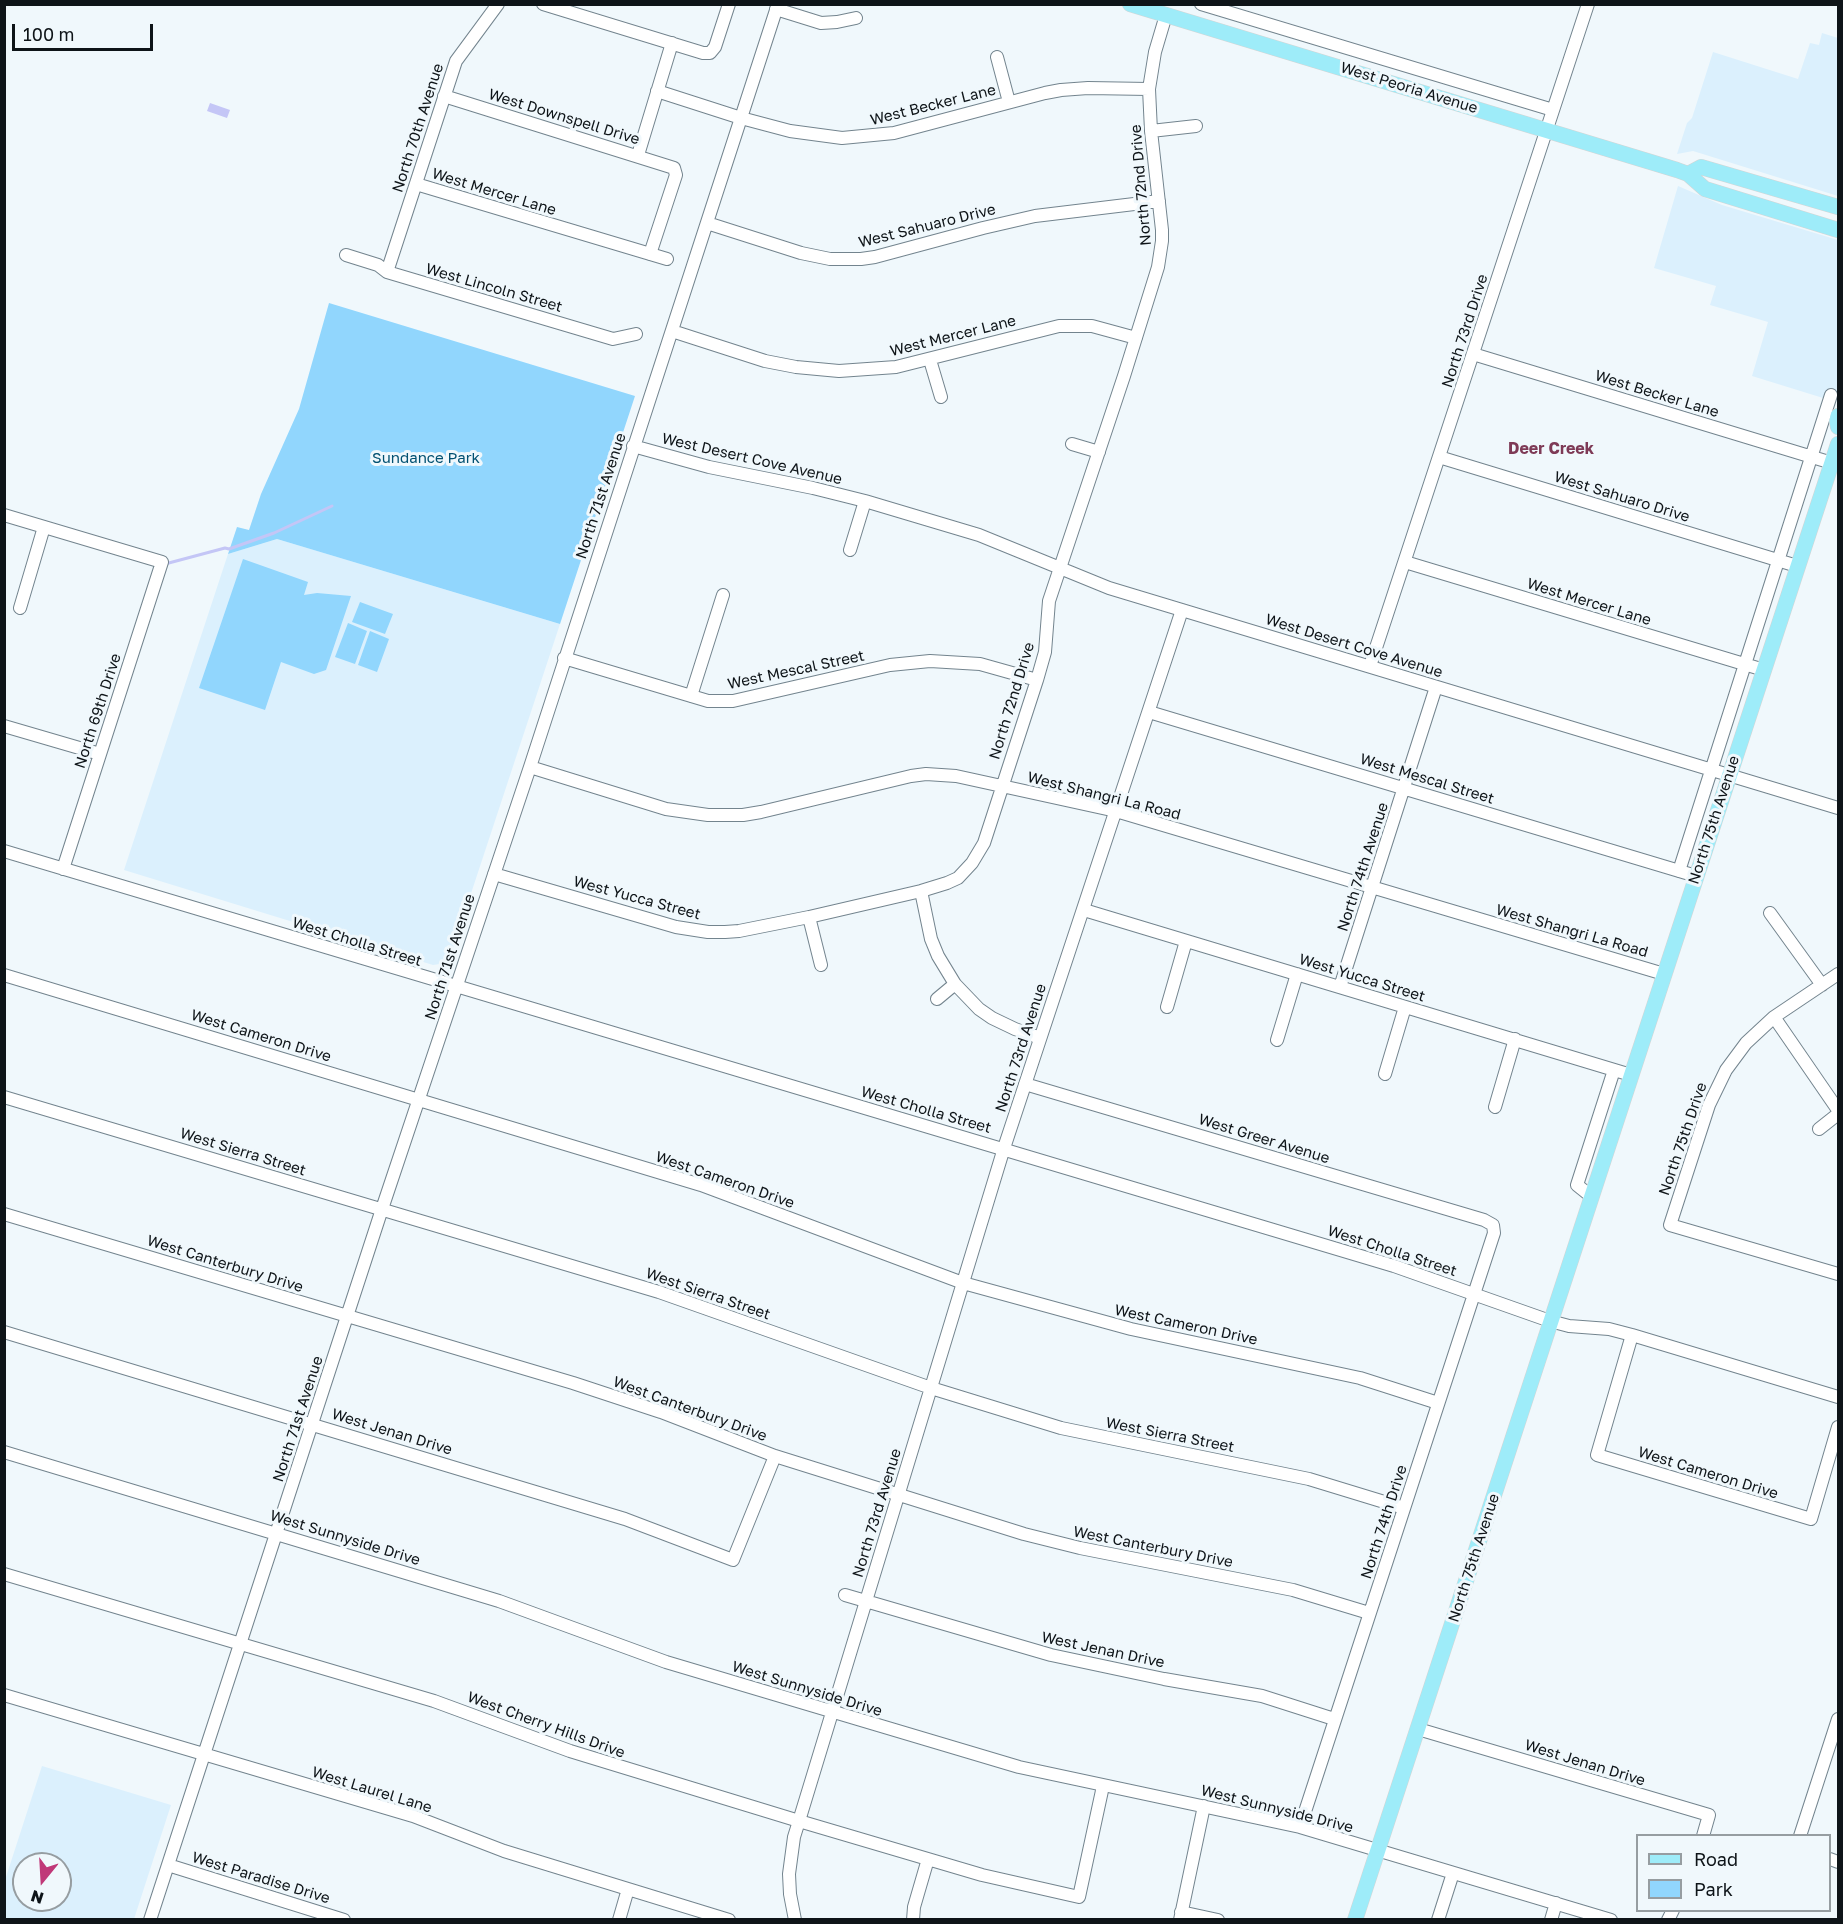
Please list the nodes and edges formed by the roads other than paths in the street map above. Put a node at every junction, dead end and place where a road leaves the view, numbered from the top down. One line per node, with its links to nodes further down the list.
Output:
1 (498, 4): 14 (street, North 70th Avenue)
2 (543, 4): 10 (street)
3 (729, 4): 10 (street)
4 (1130, 4): 8 (main road, West Peoria Avenue)
5 (1201, 4): 16 (street, West Peoria Avenue)
6 (1588, 4): 16 (street, North 73rd Drive)
7 (777, 7): 9 (street); 17 (street, North 71st Avenue)
8 (1166, 15): 12 (street, North 72nd Drive); 19 (main road, West Peoria Avenue)
9 (856, 18)
10 (672, 43): 13 (street)
11 (997, 57): 15 (street)
12 (1149, 89): 15 (street, West Becker Lane); 20 (street, North 72nd Drive)
13 (657, 91): 17 (street, West Becker Lane); 21 (street)
14 (444, 96): 21 (street, West Downspell Drive); 24 (street, North 70th Avenue)
15 (1009, 102): 17 (street, West Becker Lane)
16 (1553, 110): 19 (street, North 73rd Drive)
17 (741, 118): 28 (street, North 71st Avenue)
18 (1196, 126): 20 (street)
19 (1546, 130): 22 (main road, West Peoria Avenue); 37 (street, North 73rd Drive)
20 (1151, 131): 26 (street, North 72nd Drive)
21 (638, 155): 30 (street, West Downspell Drive)
22 (1688, 174): 23 (main road, West Peoria Avenue); 25 (main road, West Peoria Avenue)
23 (1745, 179): 25 (main road); 27 (main road, West Peoria Avenue)
24 (416, 184): 30 (street, West Mercer Lane); 33 (street, North 70th Avenue)
25 (1739, 200): 29 (main road, West Peoria Avenue)
26 (1159, 201): 28 (street, West Sahuaro Drive); 36 (street, North 72nd Drive)
27 (1839, 207)
28 (707, 224): 34 (street, North 71st Avenue)
29 (1839, 230)
30 (650, 254): 32 (street, West Mercer Lane)
31 (346, 255): 33 (street, West Lincoln Street)
32 (667, 260)
33 (387, 272): 35 (street, West Lincoln Street)
34 (672, 331): 38 (street, West Mercer Lane); 45 (street, North 71st Avenue)
35 (636, 334)
36 (1136, 338): 38 (street, West Mercer Lane); 46 (street, North 72nd Drive)
37 (1473, 354): 47 (street, North 73rd Drive); 48 (street, West Becker Lane)
38 (930, 360): 40 (street)
39 (1831, 395): 48 (street, North 75th Avenue)
40 (941, 397)
41 (1839, 416): 42 (main road)
42 (1839, 426)
43 (1072, 444): 46 (street)
44 (1839, 444): 49 (main road, North 75th Avenue)
45 (633, 446): 50 (street, West Desert Cove Avenue); 61 (street, North 71st Avenue)
46 (1099, 452): 57 (street, North 72nd Drive)
47 (1439, 457): 54 (street, West Sahuaro Drive); 55 (street, North 73rd Drive)
48 (1811, 457): 49 (street, West Becker Lane); 54 (street, North 75th Avenue)
49 (1832, 463): 56 (main road, North 75th Avenue)
50 (865, 501): 53 (street); 57 (street, West Desert Cove Avenue)
51 (4, 515): 52 (street)
52 (44, 527): 59 (street); 70 (street, North 69th Drive)
53 (850, 550)
54 (1778, 560): 56 (street, West Sahuaro Drive); 62 (street, North 75th Avenue)
55 (1405, 562): 62 (street, West Mercer Lane); 63 (street, North 73rd Drive)
56 (1797, 566): 64 (main road, North 75th Avenue)
57 (1060, 569): 60 (street, West Desert Cove Avenue); 65 (street, North 72nd Drive)
58 (723, 595): 67 (street)
59 (20, 608)
60 (1182, 610): 63 (street, West Desert Cove Avenue); 68 (street, North 73rd Avenue)
61 (564, 658): 67 (street, West Mescal Street); 71 (street, North 71st Avenue)
62 (1745, 664): 64 (street, West Mercer Lane); 72 (street, North 75th Avenue)
63 (1370, 666): 66 (street, West Desert Cove Avenue)
64 (1764, 670): 73 (main road, North 75th Avenue)
65 (1037, 680): 67 (street, West Mescal Street); 74 (street, North 72nd Drive)
66 (1436, 687): 72 (street, West Desert Cove Avenue); 75 (street, North 74th Avenue)
67 (691, 696)
68 (1149, 712): 75 (street, West Mescal Street); 77 (street, North 73rd Avenue)
69 (4, 726): 70 (street)
70 (100, 754): 79 (street, North 69th Drive)
71 (530, 767): 74 (street, West Shangri La Road); 81 (street, North 71st Avenue)
72 (1711, 770): 73 (street, West Desert Cove Avenue); 80 (street, North 75th Avenue)
73 (1729, 775): 76 (street, West Desert Cove Avenue); 82 (main road, North 75th Avenue)
74 (1002, 785): 77 (street, West Shangri La Road); 84 (street, North 72nd Drive)
75 (1404, 788): 80 (street, West Mescal Street); 83 (street, North 74th Avenue)
76 (1839, 808)
77 (1116, 811): 83 (street, West Shangri La Road); 85 (street, North 73rd Avenue)
78 (4, 851): 79 (street, West Cholla Street)
79 (63, 869): 96 (street, West Cholla Street)
80 (1680, 871): 82 (street, West Mescal Street)
81 (494, 874): 87 (street, West Yucca Street); 96 (street, North 71st Avenue)
82 (1696, 876): 91 (main road, North 75th Avenue)
83 (1371, 888): 91 (street, West Shangri La Road); 97 (street, North 74th Avenue)
84 (921, 891): 87 (street, West Yucca Street); 94 (street)
85 (1083, 910): 88 (street, West Yucca Street); 102 (street, North 73rd Avenue)
86 (1770, 913): 95 (street)
87 (809, 917): 89 (street)
88 (1186, 941): 90 (street, West Yucca Street); 99 (street)
89 (821, 965)
90 (1297, 974): 97 (street, West Yucca Street); 104 (street)
91 (1664, 974): 107 (main road, North 75th Avenue)
92 (1839, 974): 95 (street, North 75th Drive)
93 (4, 975): 110 (street, West Cameron Drive)
94 (955, 984): 98 (street); 102 (street)
95 (1822, 985): 101 (street, North 75th Drive)
96 (457, 987): 110 (street, North 71st Avenue); 114 (street, West Cholla Street)
97 (1340, 987): 100 (street, West Yucca Street)
98 (937, 999)
99 (1167, 1007)
100 (1405, 1007): 103 (street, West Yucca Street); 106 (street)
101 (1774, 1017): 112 (street); 119 (street, North 75th Drive)
102 (1040, 1038): 108 (street, North 73rd Avenue)
103 (1515, 1039): 105 (street, West Yucca Street); 111 (street)
104 (1277, 1040)
105 (1614, 1070): 107 (street, West Yucca Street); 115 (street)
106 (1385, 1074)
107 (1631, 1075): 115 (main road, North 75th Avenue)
108 (1025, 1084): 114 (street, North 73rd Avenue); 118 (street, West Greer Avenue)
109 (4, 1097): 116 (street, West Sierra Street)
110 (419, 1099): 116 (street, North 71st Avenue); 120 (street, West Cameron Drive)
111 (1495, 1107)
112 (1839, 1112): 113 (street)
113 (1819, 1129)
114 (1004, 1149): 120 (street, North 73rd Avenue); 121 (street, West Cholla Street)
115 (1592, 1197): 123 (main road, North 75th Avenue)
116 (382, 1209): 122 (street, North 71st Avenue); 126 (street, West Sierra Street)
117 (4, 1214): 122 (street, West Canterbury Drive)
118 (1493, 1225): 121 (street, North 74th Drive)
119 (1839, 1274)
120 (963, 1283): 126 (street, North 73rd Avenue); 128 (street, West Cameron Drive)
121 (1473, 1294): 123 (street, West Cholla Street); 128 (street, North 74th Drive)
122 (348, 1316): 129 (street, North 71st Avenue); 132 (street, West Canterbury Drive)
123 (1550, 1321): 125 (street, West Cholla Street); 145 (main road, North 75th Avenue)
124 (4, 1332): 129 (street, West Jenan Drive)
125 (1632, 1335): 127 (street, West Cholla Street); 130 (street, West Cameron Drive)
126 (931, 1388): 133 (street, North 73rd Avenue); 134 (street, West Sierra Street)
127 (1839, 1397)
128 (1438, 1402): 134 (street, North 74th Drive)
129 (312, 1424): 132 (street, West Jenan Drive); 135 (street, North 71st Avenue)
130 (1839, 1427)
131 (4, 1452): 135 (street, West Sunnyside Drive)
132 (775, 1456): 133 (street, West Canterbury Drive)
133 (898, 1494): 138 (street, North 73rd Avenue); 139 (street, West Canterbury Drive)
134 (1404, 1508): 139 (street, North 74th Drive)
135 (277, 1533): 140 (street, North 71st Avenue); 142 (street, West Sunnyside Drive)
136 (4, 1574): 140 (street, West Cherry Hills Drive)
137 (845, 1595): 138 (street, North 73rd Avenue)
138 (866, 1602): 142 (street, North 73rd Avenue); 143 (street, West Jenan Drive)
139 (1369, 1613): 143 (street, North 74th Drive)
140 (240, 1644): 146 (street, North 71st Avenue); 149 (street, West Cherry Hills Drive)
141 (4, 1695): 146 (street, West Laurel Lane)
142 (832, 1712): 147 (street, West Sunnyside Drive); 149 (street, North 73rd Avenue)
143 (1334, 1719): 150 (street, North 74th Drive)
144 (1839, 1719): 152 (street)
145 (1418, 1729): 151 (street, West Jenan Drive); 153 (main road, North 75th Avenue)
146 (203, 1755): 155 (street, North 71st Avenue); 157 (street, West Laurel Lane)
147 (1103, 1786): 148 (street, West Sunnyside Drive); 154 (street, West Cherry Hills Drive)
148 (1204, 1806): 150 (street, West Sunnyside Drive); 159 (street)
149 (798, 1821): 154 (street, West Cherry Hills Drive); 160 (street, North 73rd Avenue)
150 (1300, 1827): 153 (street, West Sunnyside Drive)
151 (1704, 1834)
152 (1801, 1834)
153 (1377, 1850): 156 (street, West Sunnyside Drive); 167 (main road, North 75th Avenue)
154 (928, 1859): 165 (street)
155 (168, 1865): 161 (street, North 71st Avenue); 162 (street, West Paradise Drive)
156 (1453, 1873): 158 (street, West Sunnyside Drive); 168 (street)
157 (628, 1889): 163 (street); 164 (street, West Laurel Lane)
158 (1557, 1903): 169 (street); 170 (street, West Sunnyside Drive)
159 (1180, 1916): 166 (street)
160 (793, 1919)
161 (150, 1920)
162 (344, 1920)
163 (619, 1920)
164 (729, 1920)
165 (913, 1920)
166 (1218, 1920)
167 (1355, 1920)
168 (1438, 1920)
169 (1551, 1920)
170 (1611, 1920)

